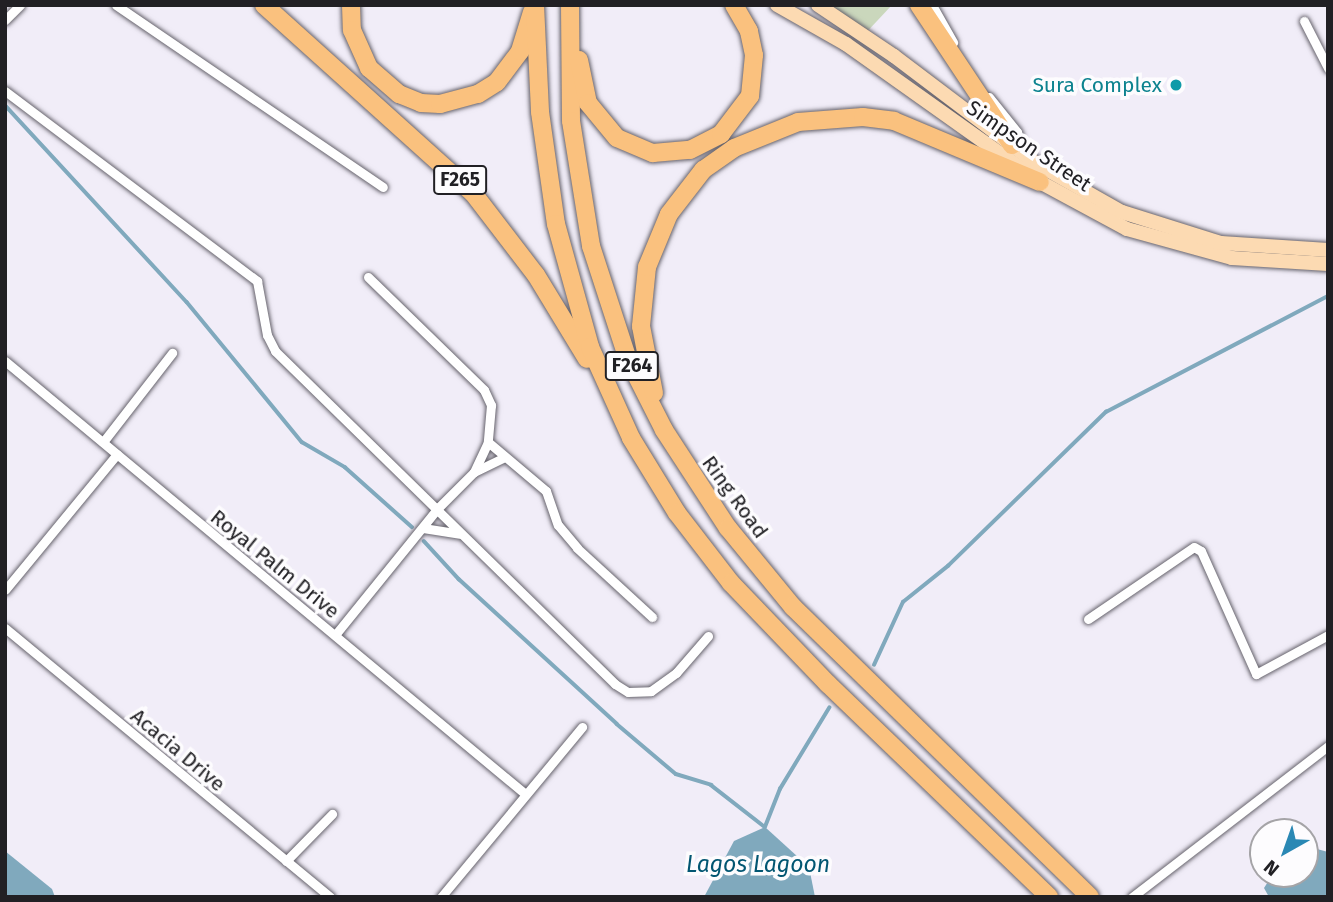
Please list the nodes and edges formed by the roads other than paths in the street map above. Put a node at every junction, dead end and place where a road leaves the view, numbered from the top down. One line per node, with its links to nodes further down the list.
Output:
1 (20, 5): 12 (street)
2 (116, 5): 19 (street)
3 (264, 5): 25 (highway, F265)
4 (351, 5): 5 (highway)
5 (534, 5): 25 (highway, F264)
6 (570, 5): 14 (highway, Ring Road / F264)
7 (734, 5): 14 (highway)
8 (777, 5): 18 (main road, Simpson Street)
9 (818, 5): 17 (main road)
10 (919, 5): 17 (highway)
11 (932, 5): 17 (street)
12 (5, 20)
13 (1304, 21): 15 (street)
14 (570, 25): 26 (highway, Ring Road / F264)
15 (1328, 68)
16 (5, 91): 32 (street)
17 (1018, 150): 20 (main road)
18 (1040, 182): 21 (main road, Simpson Street); 26 (highway)
19 (383, 187)
20 (1328, 250)
21 (1328, 264)
22 (368, 277): 28 (street)
23 (172, 353): 27 (street)
24 (5, 361): 27 (street, Royal Palm Drive)
25 (608, 395): 49 (highway, F264)
26 (664, 430): 50 (highway, Ring Road / F264)
27 (103, 442): 29 (street, Royal Palm Drive)
28 (488, 442): 30 (street); 31 (street)
29 (117, 454): 35 (street); 39 (street, Royal Palm Drive)
30 (503, 458): 31 (street); 36 (street)
31 (474, 472): 32 (street)
32 (438, 508): 33 (street); 34 (street)
33 (423, 527): 34 (street); 39 (street)
34 (460, 534): 41 (street)
35 (5, 590)
36 (652, 617)
37 (1088, 619): 40 (street)
38 (5, 628): 46 (street, Acacia Drive)
39 (335, 635): 44 (street, Royal Palm Drive)
40 (1328, 635)
41 (708, 636)
42 (582, 727): 44 (street)
43 (1328, 746): 51 (street)
44 (524, 793): 48 (street)
45 (332, 814): 46 (street)
46 (286, 861): 47 (street, Acacia Drive)
47 (330, 897)
48 (441, 897)
49 (1049, 897)
50 (1090, 897)
51 (1132, 897)

